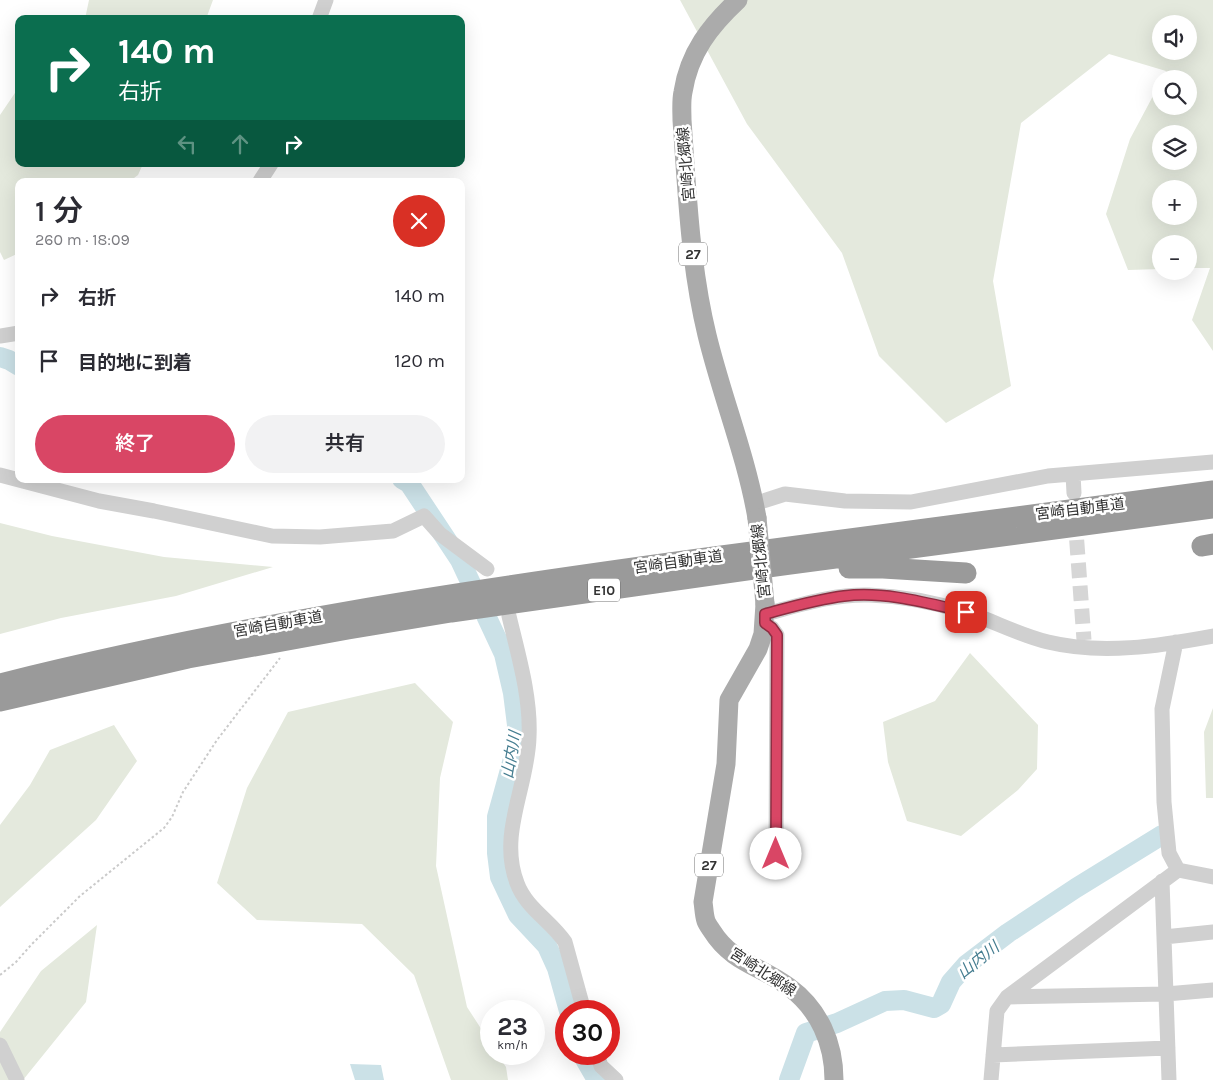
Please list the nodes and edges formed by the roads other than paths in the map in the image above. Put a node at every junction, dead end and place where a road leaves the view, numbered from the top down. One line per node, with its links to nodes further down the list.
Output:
1 (326, 0): 3 (street)
2 (738, 0): 16 (main road, 宮崎北郷線 / 27)
3 (320, 15)
4 (269, 167): 5 (street)
5 (262, 178)
6 (15, 334): 7 (street)
7 (0, 336)
8 (1213, 462): 9 (street)
9 (1073, 474): 14 (street); 16 (street)
10 (0, 475): 11 (street)
11 (15, 479)
12 (30, 483): 17 (street)
13 (1213, 491): 24 (highway, 宮崎自動車道 / E10)
14 (1074, 493)
15 (1213, 508): 19 (highway, 宮崎自動車道 / E10)
16 (756, 511): 20 (main road, 宮崎北郷線 / 27, bridge)
17 (487, 569)
18 (966, 573): 19 (highway)
19 (658, 582): 25 (highway, 宮崎自動車道 / E10)
20 (765, 614): 23 (street); 26 (street); 42 (main road, 宮崎北郷線 / 27)
21 (509, 616): 35 (street)
22 (1213, 636): 23 (street)
23 (1176, 642): 27 (street)
24 (0, 684)
25 (0, 701)
26 (776, 854)
27 (1178, 870): 28 (street); 29 (street)
28 (1213, 877)
29 (1162, 881): 31 (street); 34 (street)
30 (1213, 932): 31 (street)
31 (1164, 937): 33 (street)
32 (1213, 990): 33 (street)
33 (1166, 994): 34 (street); 37 (street)
34 (1007, 997): 38 (street)
35 (581, 1000)
36 (0, 1044): 40 (street)
37 (1168, 1048): 38 (street); 44 (street)
38 (993, 1055): 43 (street)
39 (602, 1065): 41 (street)
40 (17, 1080)
41 (616, 1080)
42 (834, 1080)
43 (991, 1080)
44 (1169, 1080)

